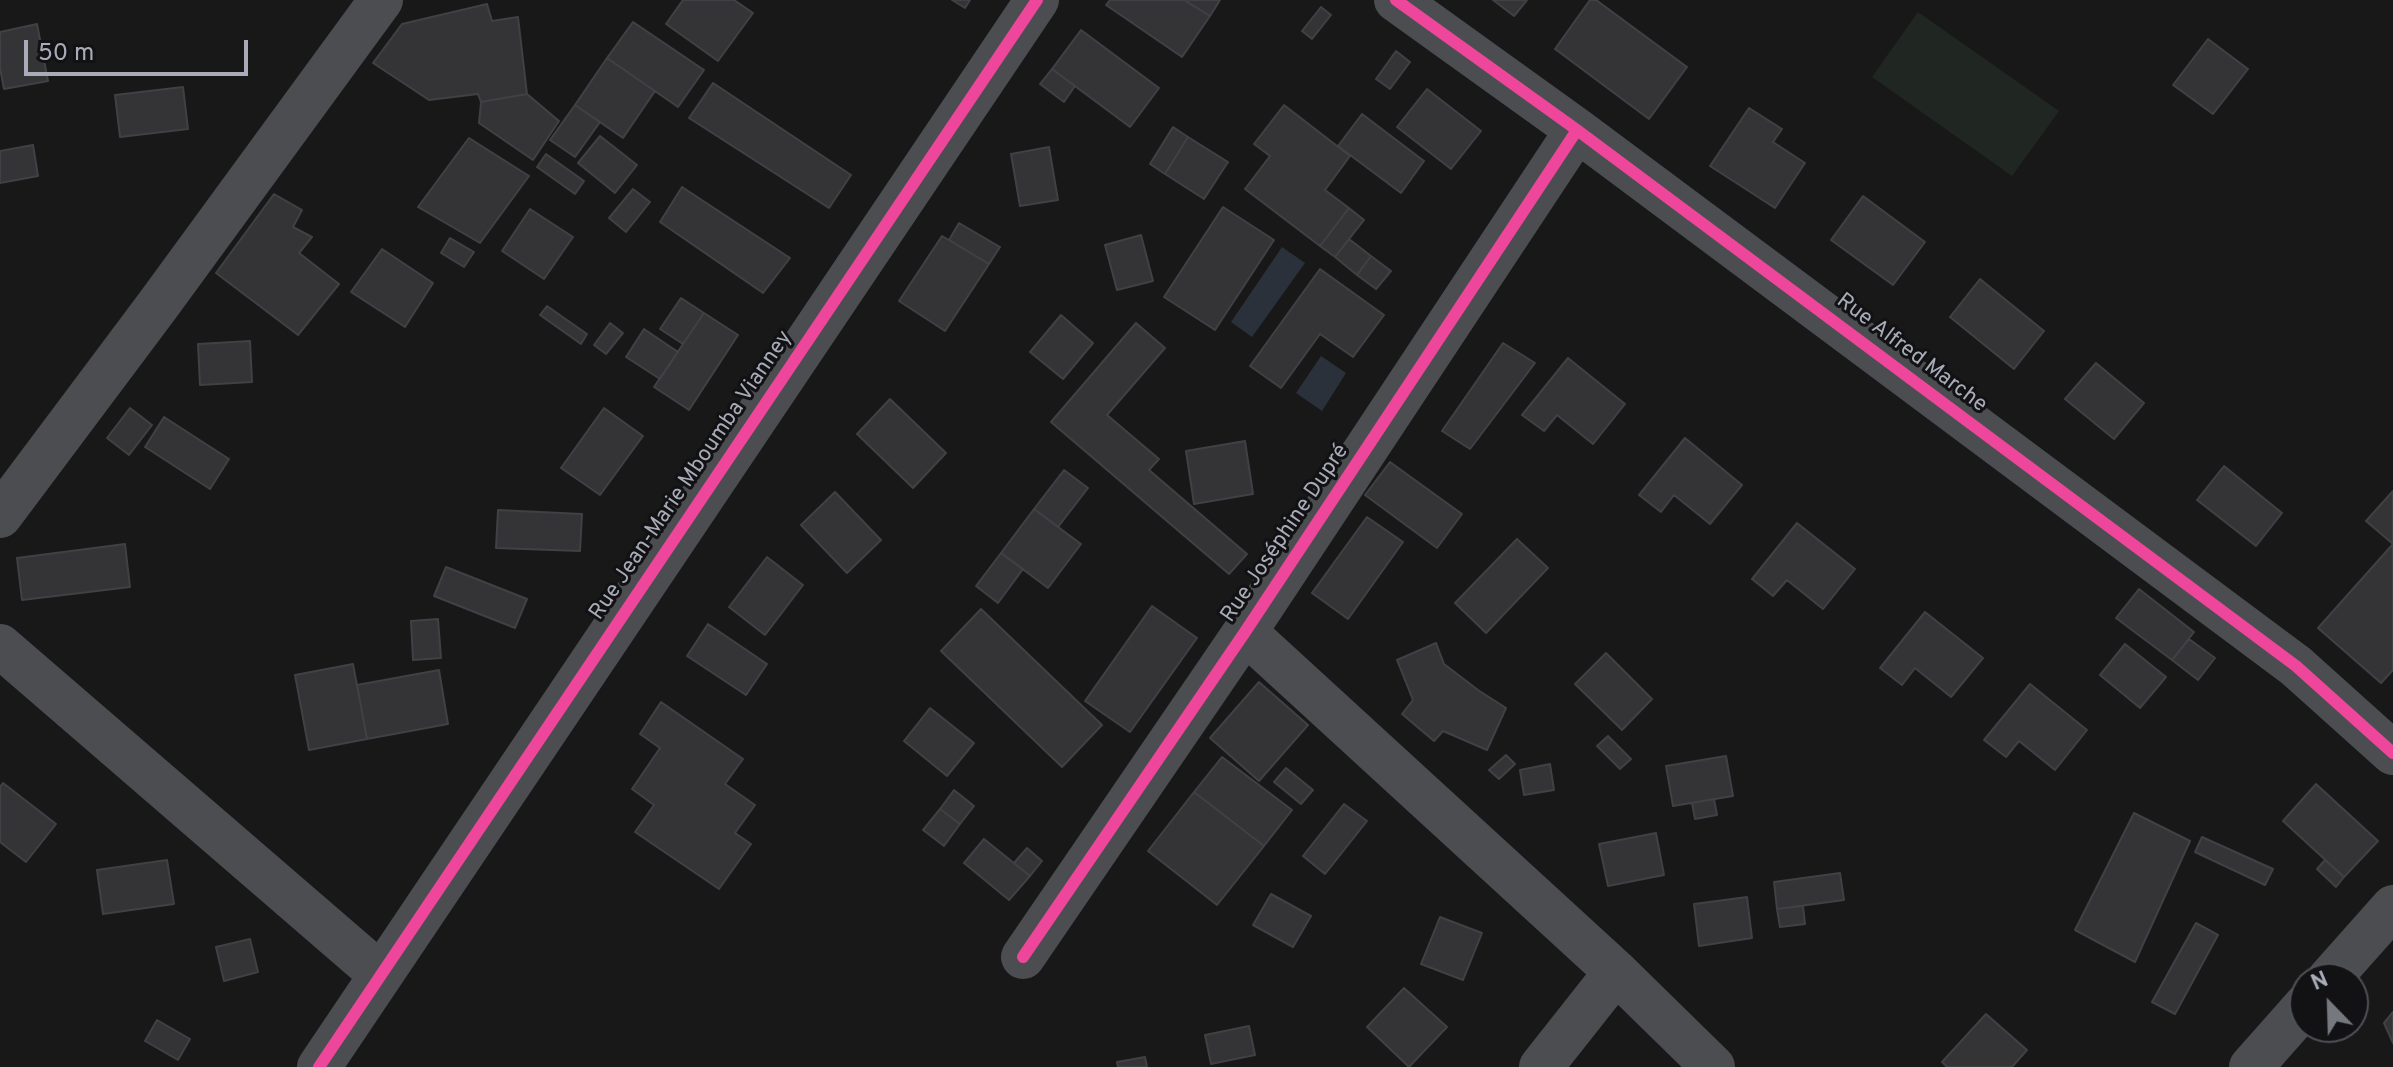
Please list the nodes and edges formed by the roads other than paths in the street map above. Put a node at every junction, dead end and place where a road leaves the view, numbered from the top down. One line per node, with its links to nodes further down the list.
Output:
1 (381, 0): 5 (street)
2 (1037, 0): 13 (street, Rue Jean-Marie Mboumba Vianney)
3 (1396, 0): 4 (street, Rue Alfred Marche)
4 (1577, 130): 6 (street, Rue Joséphine Dupré); 8 (street, Rue Alfred Marche)
5 (0, 516)
6 (1245, 632): 10 (street, Rue Joséphine Dupré); 12 (street)
7 (0, 646): 13 (street)
8 (2393, 753)
9 (2393, 907): 11 (street)
10 (1023, 957)
11 (2343, 963)
12 (1616, 972): 16 (street); 17 (street)
13 (380, 974): 15 (street, Rue Jean-Marie Mboumba Vianney)
14 (2289, 1024): 18 (street)
15 (319, 1067)
16 (1541, 1067)
17 (1713, 1067)
18 (2251, 1067)

